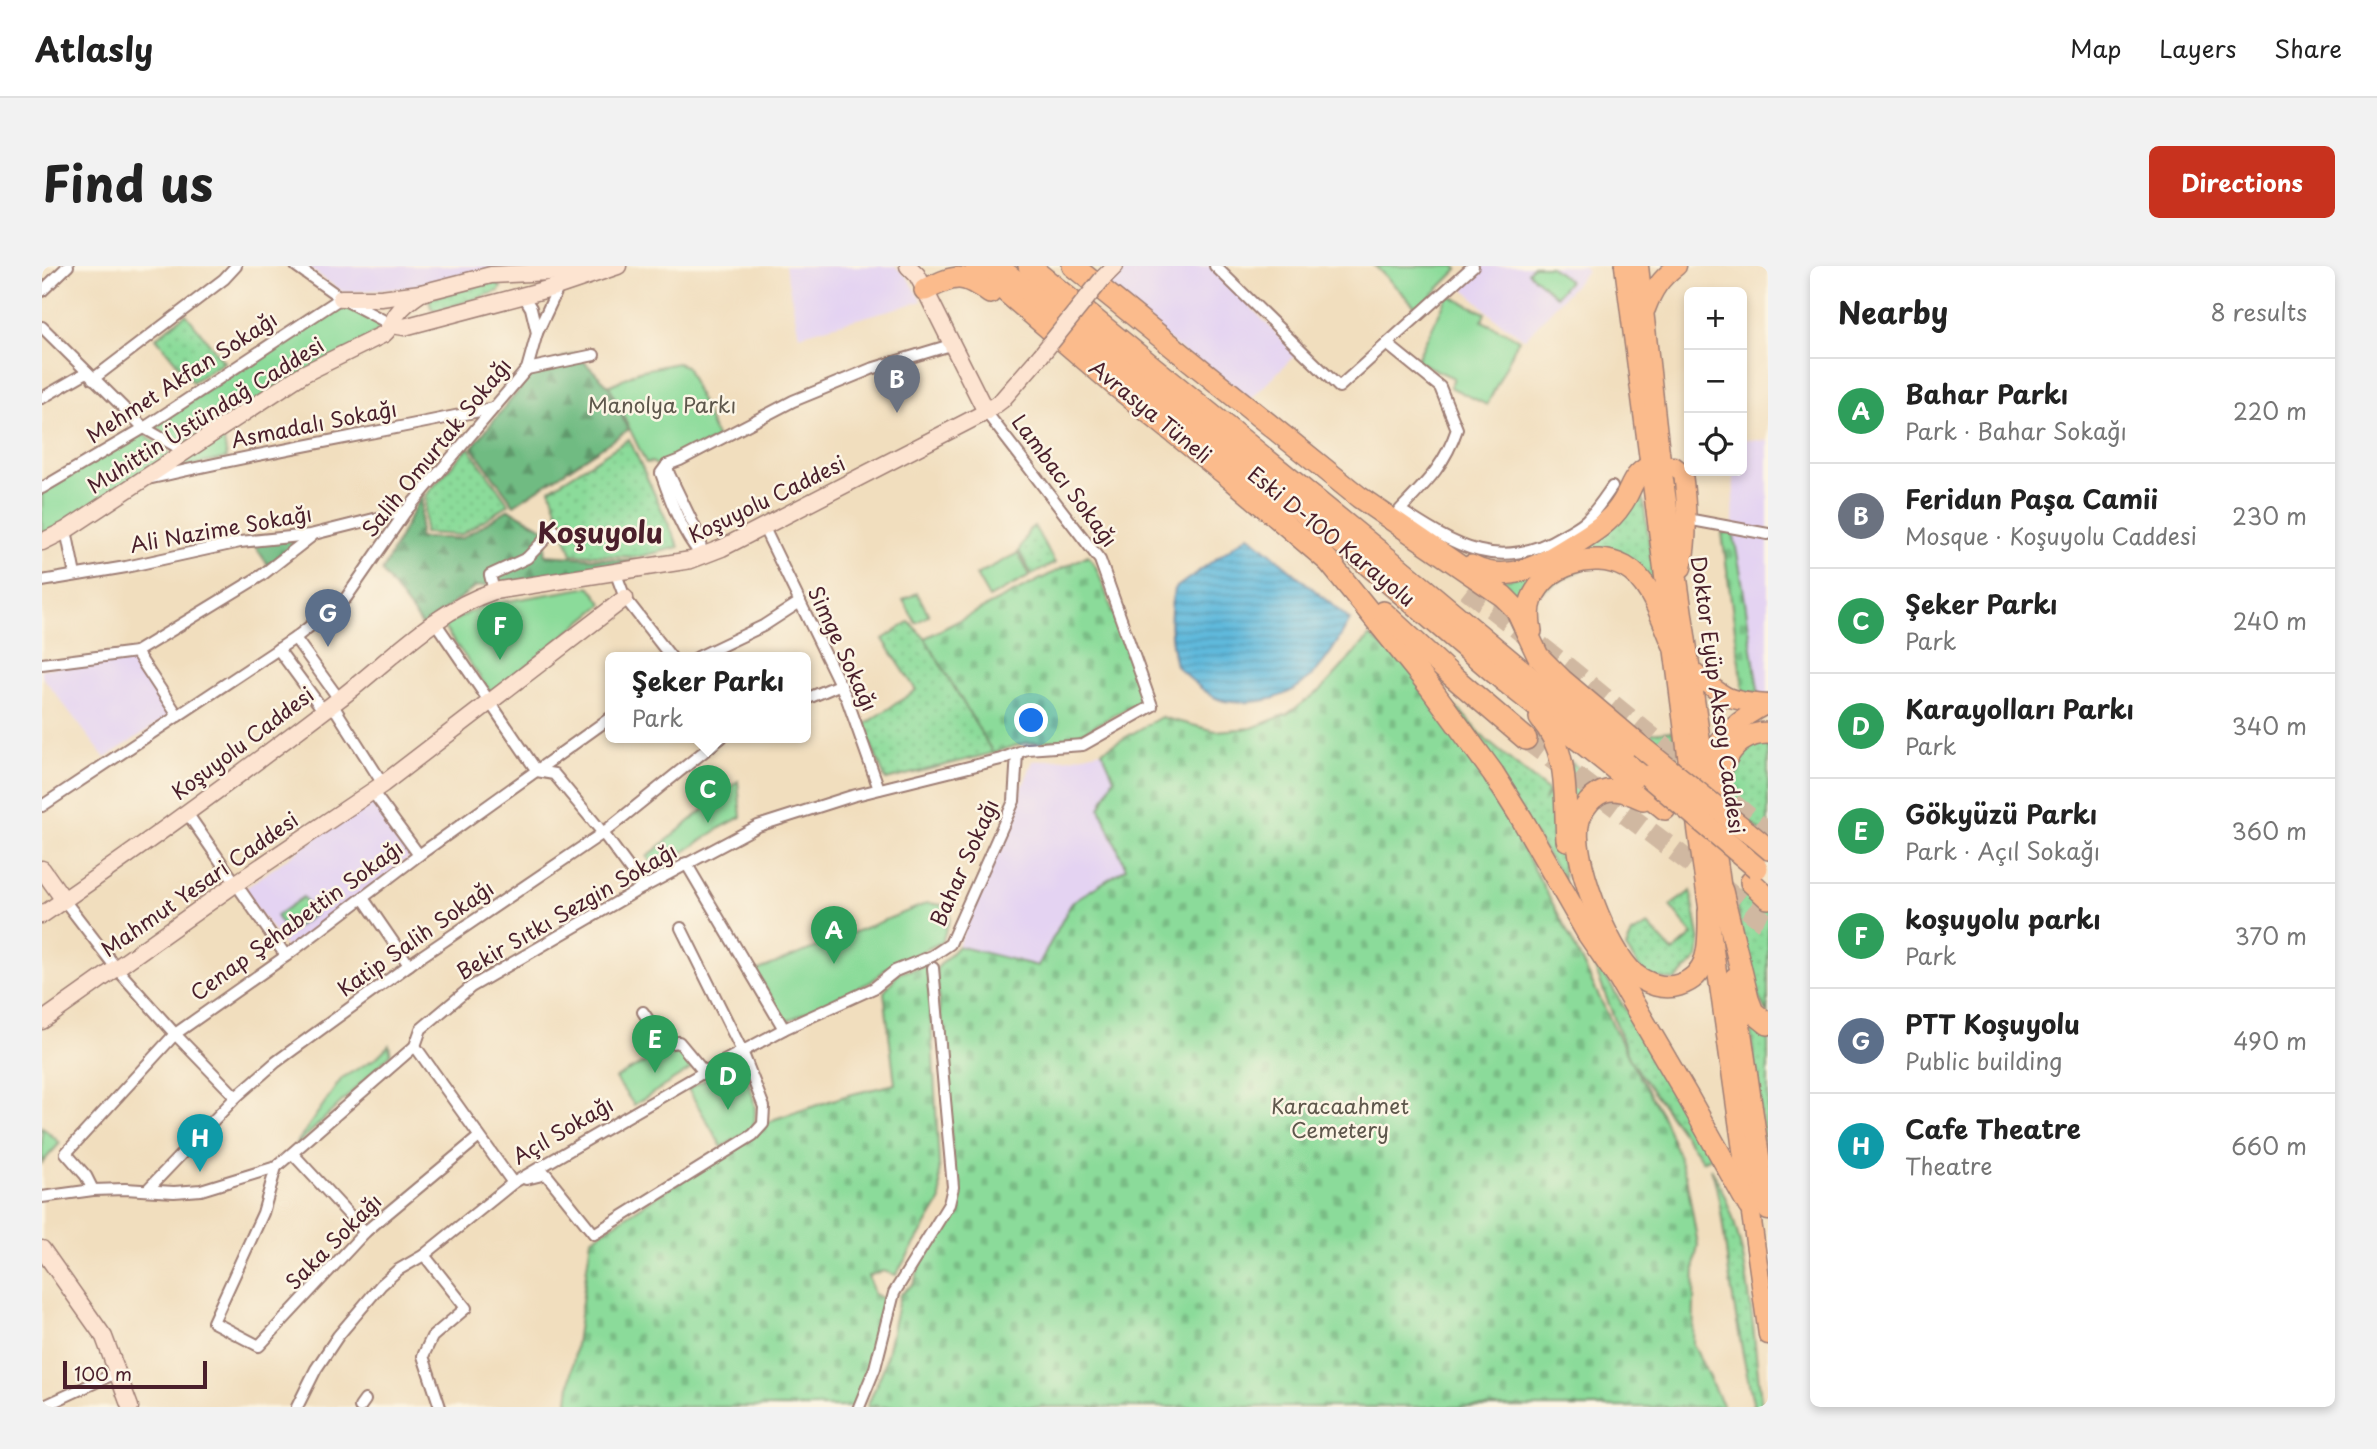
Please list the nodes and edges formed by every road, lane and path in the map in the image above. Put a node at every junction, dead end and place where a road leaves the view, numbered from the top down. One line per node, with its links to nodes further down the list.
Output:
1 (68, 266): 21 (street)
2 (236, 266): 35 (street)
3 (296, 266): 24 (street)
4 (602, 266): 19 (street, Muhittin Üstündağ Caddesi)
5 (618, 266): 20 (street, Muhittin Üstündağ Caddesi)
6 (946, 266): 18 (highway)
7 (976, 266): 36 (highway, Avrasya Tüneli)
8 (997, 266): 76 (highway, Eski D-100 Karayolu)
9 (1029, 266): 57 (highway, Eski D-100 Karayolu)
10 (1048, 266): 62 (highway)
11 (1073, 266): 54 (highway)
12 (1215, 266): 32 (street)
13 (1473, 266): 32 (street)
14 (1667, 266): 16 (main road)
15 (1677, 266): 26 (main road)
16 (1632, 268): 26 (main road, Doktor Eyüp Aksoy Caddesi); 42 (main road)
17 (1109, 272): 39 (street, Koşuyolu Caddesi, bridge)
18 (912, 274): 31 (street, Lambacı Sokağı); 36 (highway)
19 (491, 275): 22 (street, Muhittin Üstündağ Caddesi); 25 (street)
20 (559, 286): 23 (street, Muhittin Üstündağ Caddesi); 30 (street, Salih Omurtak Sokağı)
21 (42, 291)
22 (421, 293): 24 (street, Muhittin Üstündağ Caddesi); 27 (street); 28 (street, Muhittin Üstündağ Caddesi)
23 (523, 295): 25 (street, Muhittin Üstündağ Caddesi); 30 (street)
24 (341, 298): 28 (street); 40 (street, Mehmet Akfan Sokağı)
25 (496, 301): 27 (street, Muhittin Üstündağ Caddesi)
26 (1644, 313): 42 (main road, Doktor Eyüp Aksoy Caddesi)
27 (435, 317): 28 (street, Muhittin Üstündağ Caddesi)
28 (392, 325): 41 (street, Muhittin Üstündağ Caddesi)
29 (42, 327): 35 (street)
30 (537, 333): 34 (street, Salih Omurtak Sokağı)
31 (954, 344): 39 (street, Lambacı Sokağı); 55 (street)
32 (1387, 344): 44 (street)
33 (594, 355): 34 (street)
34 (527, 369): 38 (street, Salih Omurtak Sokağı)
35 (90, 376): 37 (street); 40 (street)
36 (1116, 386): 56 (highway, Avrasya Tüneli)
37 (42, 398)
38 (493, 408): 43 (street, Asmadalı Sokağı); 46 (street, Salih Omurtak Sokağı)
39 (986, 412): 48 (street, Koşuyolu Caddesi); 81 (street, Lambacı Sokağı)
40 (144, 428): 41 (street); 45 (street, Mehmet Akfan Sokağı)
41 (186, 452): 43 (street, Muhittin Üstündağ Caddesi)
42 (1656, 466): 47 (main road); 54 (highway); 61 (main road, Doktor Eyüp Aksoy Caddesi); 68 (main road, Doktor Eyüp Aksoy Caddesi)
43 (142, 480): 49 (street, Muhittin Üstündağ Caddesi)
44 (1612, 487)
45 (42, 488)
46 (406, 511): 51 (street, Ali Nazime Sokağı); 67 (street, Salih Omurtak Sokağı)
47 (1687, 519): 52 (street); 61 (main road)
48 (764, 528): 55 (street, Koşuyolu Caddesi); 65 (street, Simge Sokağı)
49 (66, 530): 53 (street, Muhittin Üstündağ Caddesi); 59 (street)
50 (554, 530): 63 (street)
51 (314, 534): 59 (street, Ali Nazime Sokağı); 70 (street)
52 (1768, 534)
53 (42, 542)
54 (1424, 543): 73 (highway)
55 (702, 556): 58 (street, Koşuyolu Caddesi)
56 (1325, 557): 85 (highway); 111 (highway)
57 (1397, 566): 87 (highway); 103 (highway, Eski D-100 Karayolu, bridge)
58 (616, 574): 63 (street, Koşuyolu Caddesi); 64 (street)
59 (75, 575): 60 (street, Ali Nazime Sokağı)
60 (42, 581)
61 (1679, 584): 75 (main road, Doktor Eyüp Aksoy Caddesi)
62 (1467, 589)
63 (494, 591): 66 (street, Koşuyolu Caddesi)
64 (625, 598): 71 (street); 79 (street, Mahmut Yesari Caddesi)
65 (800, 602): 72 (street); 77 (street, Simge Sokağı)
66 (435, 622): 79 (street); 80 (street, Koşuyolu Caddesi)
67 (295, 638): 69 (street, Salih Omurtak Sokağı); 80 (street)
68 (1673, 644): 73 (highway); 108 (main road, Doktor Eyüp Aksoy Caddesi)
69 (278, 649): 80 (street); 82 (street, Salih Omurtak Sokağı)
70 (136, 652): 74 (street); 82 (street)
71 (667, 652)
72 (708, 652)
73 (1544, 662): 87 (highway)
74 (42, 664)
75 (1691, 670): 89 (main road, Doktor Eyüp Aksoy Caddesi); 89 (main road)
76 (1502, 679): 94 (highway, Eski D-100 Karayolu); 111 (highway)
77 (841, 684): 78 (street); 92 (street, Simge Sokağı)
78 (811, 697)
79 (489, 702): 90 (street); 91 (street, Mahmut Yesari Caddesi)
80 (331, 705): 91 (street); 95 (street, Koşuyolu Caddesi)
81 (1152, 706): 88 (street, Bekir Sıtkı Sezgin Sokağı)
82 (178, 716): 93 (street, Salih Omurtak Sokağı)
83 (605, 722): 90 (street, Cenap Şehabettin Sokağı)
84 (1768, 733): 96 (highway)
85 (1526, 739)
86 (715, 743): 97 (street, Katip Salih Sokağı)
87 (1640, 746): 98 (highway, bridge)
88 (1017, 753): 92 (street, Bekir Sıtkı Sezgin Sokağı); 119 (street, Bahar Sokağı)
89 (1704, 764): 96 (main road, Doktor Eyüp Aksoy Caddesi)
90 (537, 771): 97 (street); 99 (street, Cenap Şehabettin Sokağı)
91 (377, 788): 99 (street); 102 (street, Mahmut Yesari Caddesi)
92 (879, 789): 100 (street, Bekir Sıtkı Sezgin Sokağı)
93 (42, 806)
94 (1665, 809): 103 (highway); 108 (highway)
95 (187, 813): 102 (street); 107 (street, Koşuyolu Caddesi)
96 (1712, 820): 105 (main road, Doktor Eyüp Aksoy Caddesi)
97 (603, 834): 104 (street); 113 (street, Katip Salih Sokağı)
98 (1768, 847)
99 (419, 855): 106 (street, Cenap Şehabettin Sokağı)
100 (686, 863): 104 (street, Bekir Sıtkı Sezgin Sokağı); 119 (street)
101 (42, 869): 107 (street)
102 (235, 884): 112 (street); 115 (street, Mahmut Yesari Caddesi)
103 (1763, 884)
104 (643, 887): 121 (street, Bekir Sıtkı Sezgin Sokağı)
105 (1722, 891): 118 (highway); 132 (main road, Doktor Eyüp Aksoy Caddesi)
106 (363, 898): 112 (street, Cenap Şehabettin Sokağı); 113 (street)
107 (64, 900): 109 (street, Koşuyolu Caddesi); 115 (street)
108 (1709, 912): 132 (main road, Doktor Eyüp Aksoy Caddesi)
109 (42, 915)
110 (681, 929): 122 (street)
111 (1588, 934): 132 (highway)
112 (286, 956): 120 (street, Cenap Şehabettin Sokağı)
113 (409, 965): 124 (street, Katip Salih Sokağı)
114 (933, 968): 142 (street)
115 (117, 969): 117 (street, Mahmut Yesari Caddesi); 120 (street)
116 (643, 1012): 123 (street)
117 (42, 1021)
118 (1768, 1024)
119 (784, 1030): 122 (street, Bahar Sokağı)
120 (175, 1034): 124 (street); 130 (street, Cenap Şehabettin Sokağı)
121 (415, 1046): 125 (street); 126 (street, Bekir Sıtkı Sezgin Sokağı)
122 (742, 1051): 123 (street, Açıl Sokağı); 128 (street)
123 (704, 1072): 128 (street, Açıl Sokağı)
124 (236, 1097): 129 (street, Katip Salih Sokağı)
125 (479, 1137): 128 (street); 133 (street, Saka Sokağı)
126 (293, 1154): 127 (street, Bekir Sıtkı Sezgin Sokağı); 133 (street)
127 (276, 1167): 129 (street); 133 (street, Saka Sokağı)
128 (513, 1183): 135 (street, Açıl Sokağı)
129 (148, 1189): 130 (street)
130 (93, 1190): 131 (street)
131 (42, 1197)
132 (1758, 1209): 136 (main road, Doktor Eyüp Aksoy Caddesi)
133 (365, 1232)
134 (42, 1249): 137 (street)
135 (424, 1255): 140 (street, Açıl Sokağı); 141 (street)
136 (1768, 1335)
137 (118, 1372): 138 (street); 139 (street)
138 (42, 1407)
139 (130, 1407)
140 (297, 1407)
141 (440, 1407)
142 (859, 1407)

